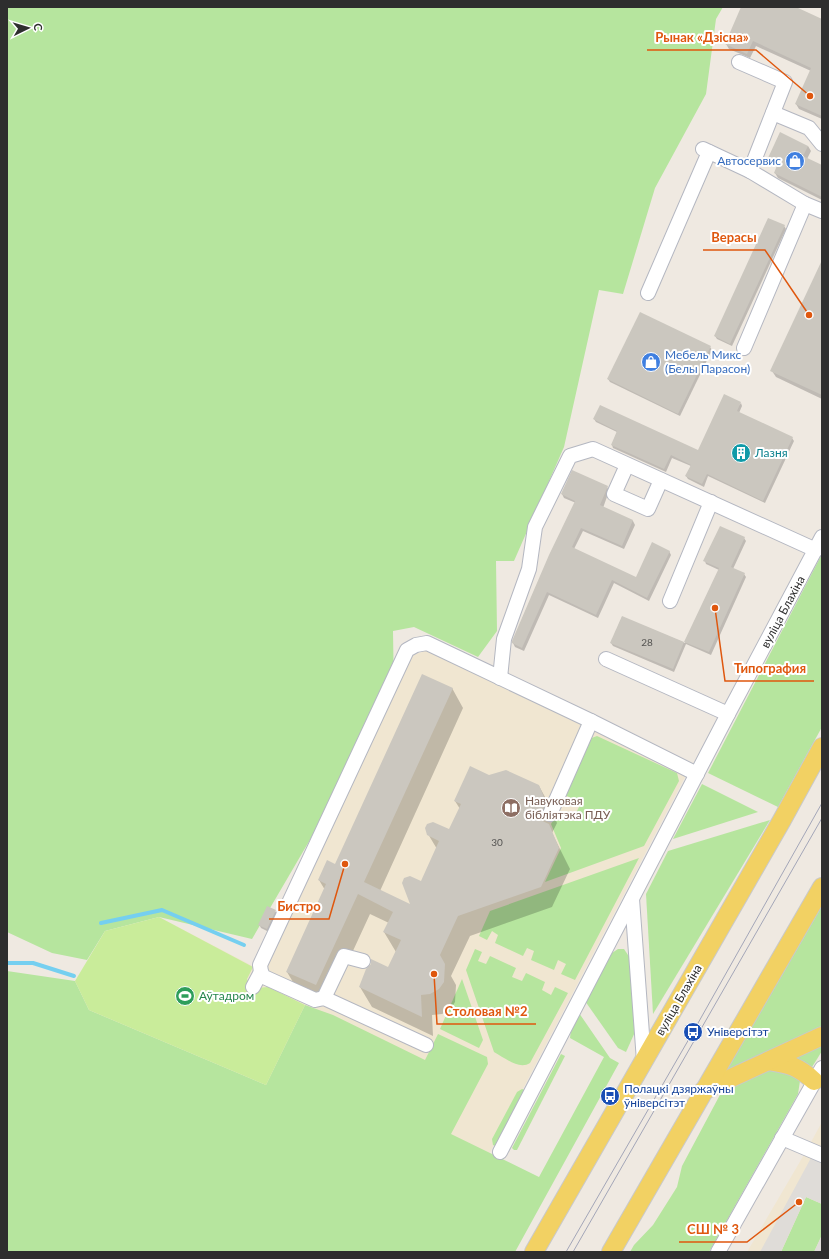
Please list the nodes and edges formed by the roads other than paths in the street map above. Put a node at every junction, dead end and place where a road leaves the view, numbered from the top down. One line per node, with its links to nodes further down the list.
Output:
1 (739, 62): 2 (street)
2 (774, 113): 3 (street); 4 (street)
3 (822, 144)
4 (750, 171): 5 (street); 7 (street)
5 (806, 204): 6 (street); 8 (street)
6 (822, 211)
7 (648, 293)
8 (744, 348)
9 (627, 465): 10 (street); 10 (street); 15 (street)
10 (661, 480): 11 (street)
11 (711, 502): 12 (street); 13 (street)
12 (819, 544): 16 (street, вуліца Блахіна)
13 (670, 601)
14 (606, 659): 16 (street)
15 (500, 678): 17 (street); 24 (street)
16 (728, 714): 19 (street, вуліца Блахіна)
17 (591, 721): 19 (street); 20 (street)
18 (822, 747): 29 (main road, вуліца Блахіна)
19 (697, 774): 22 (street, вуліца Блахіна)
20 (550, 814)
21 (822, 887): 32 (main road)
22 (632, 899): 29 (street); 34 (street, вуліца Блахіна)
23 (363, 961): 26 (street)
24 (261, 972): 25 (street); 26 (street)
25 (253, 987)
26 (324, 998): 28 (street)
27 (822, 1036): 30 (main road)
28 (426, 1045)
29 (644, 1060): 36 (main road, вуліца Блахіна)
30 (769, 1061): 31 (main road); 32 (main road)
31 (819, 1078): 33 (street)
32 (704, 1091): 37 (main road)
33 (782, 1138): 35 (street); 38 (street)
34 (500, 1152)
35 (822, 1155)
36 (534, 1252)
37 (611, 1252)
38 (718, 1252)

